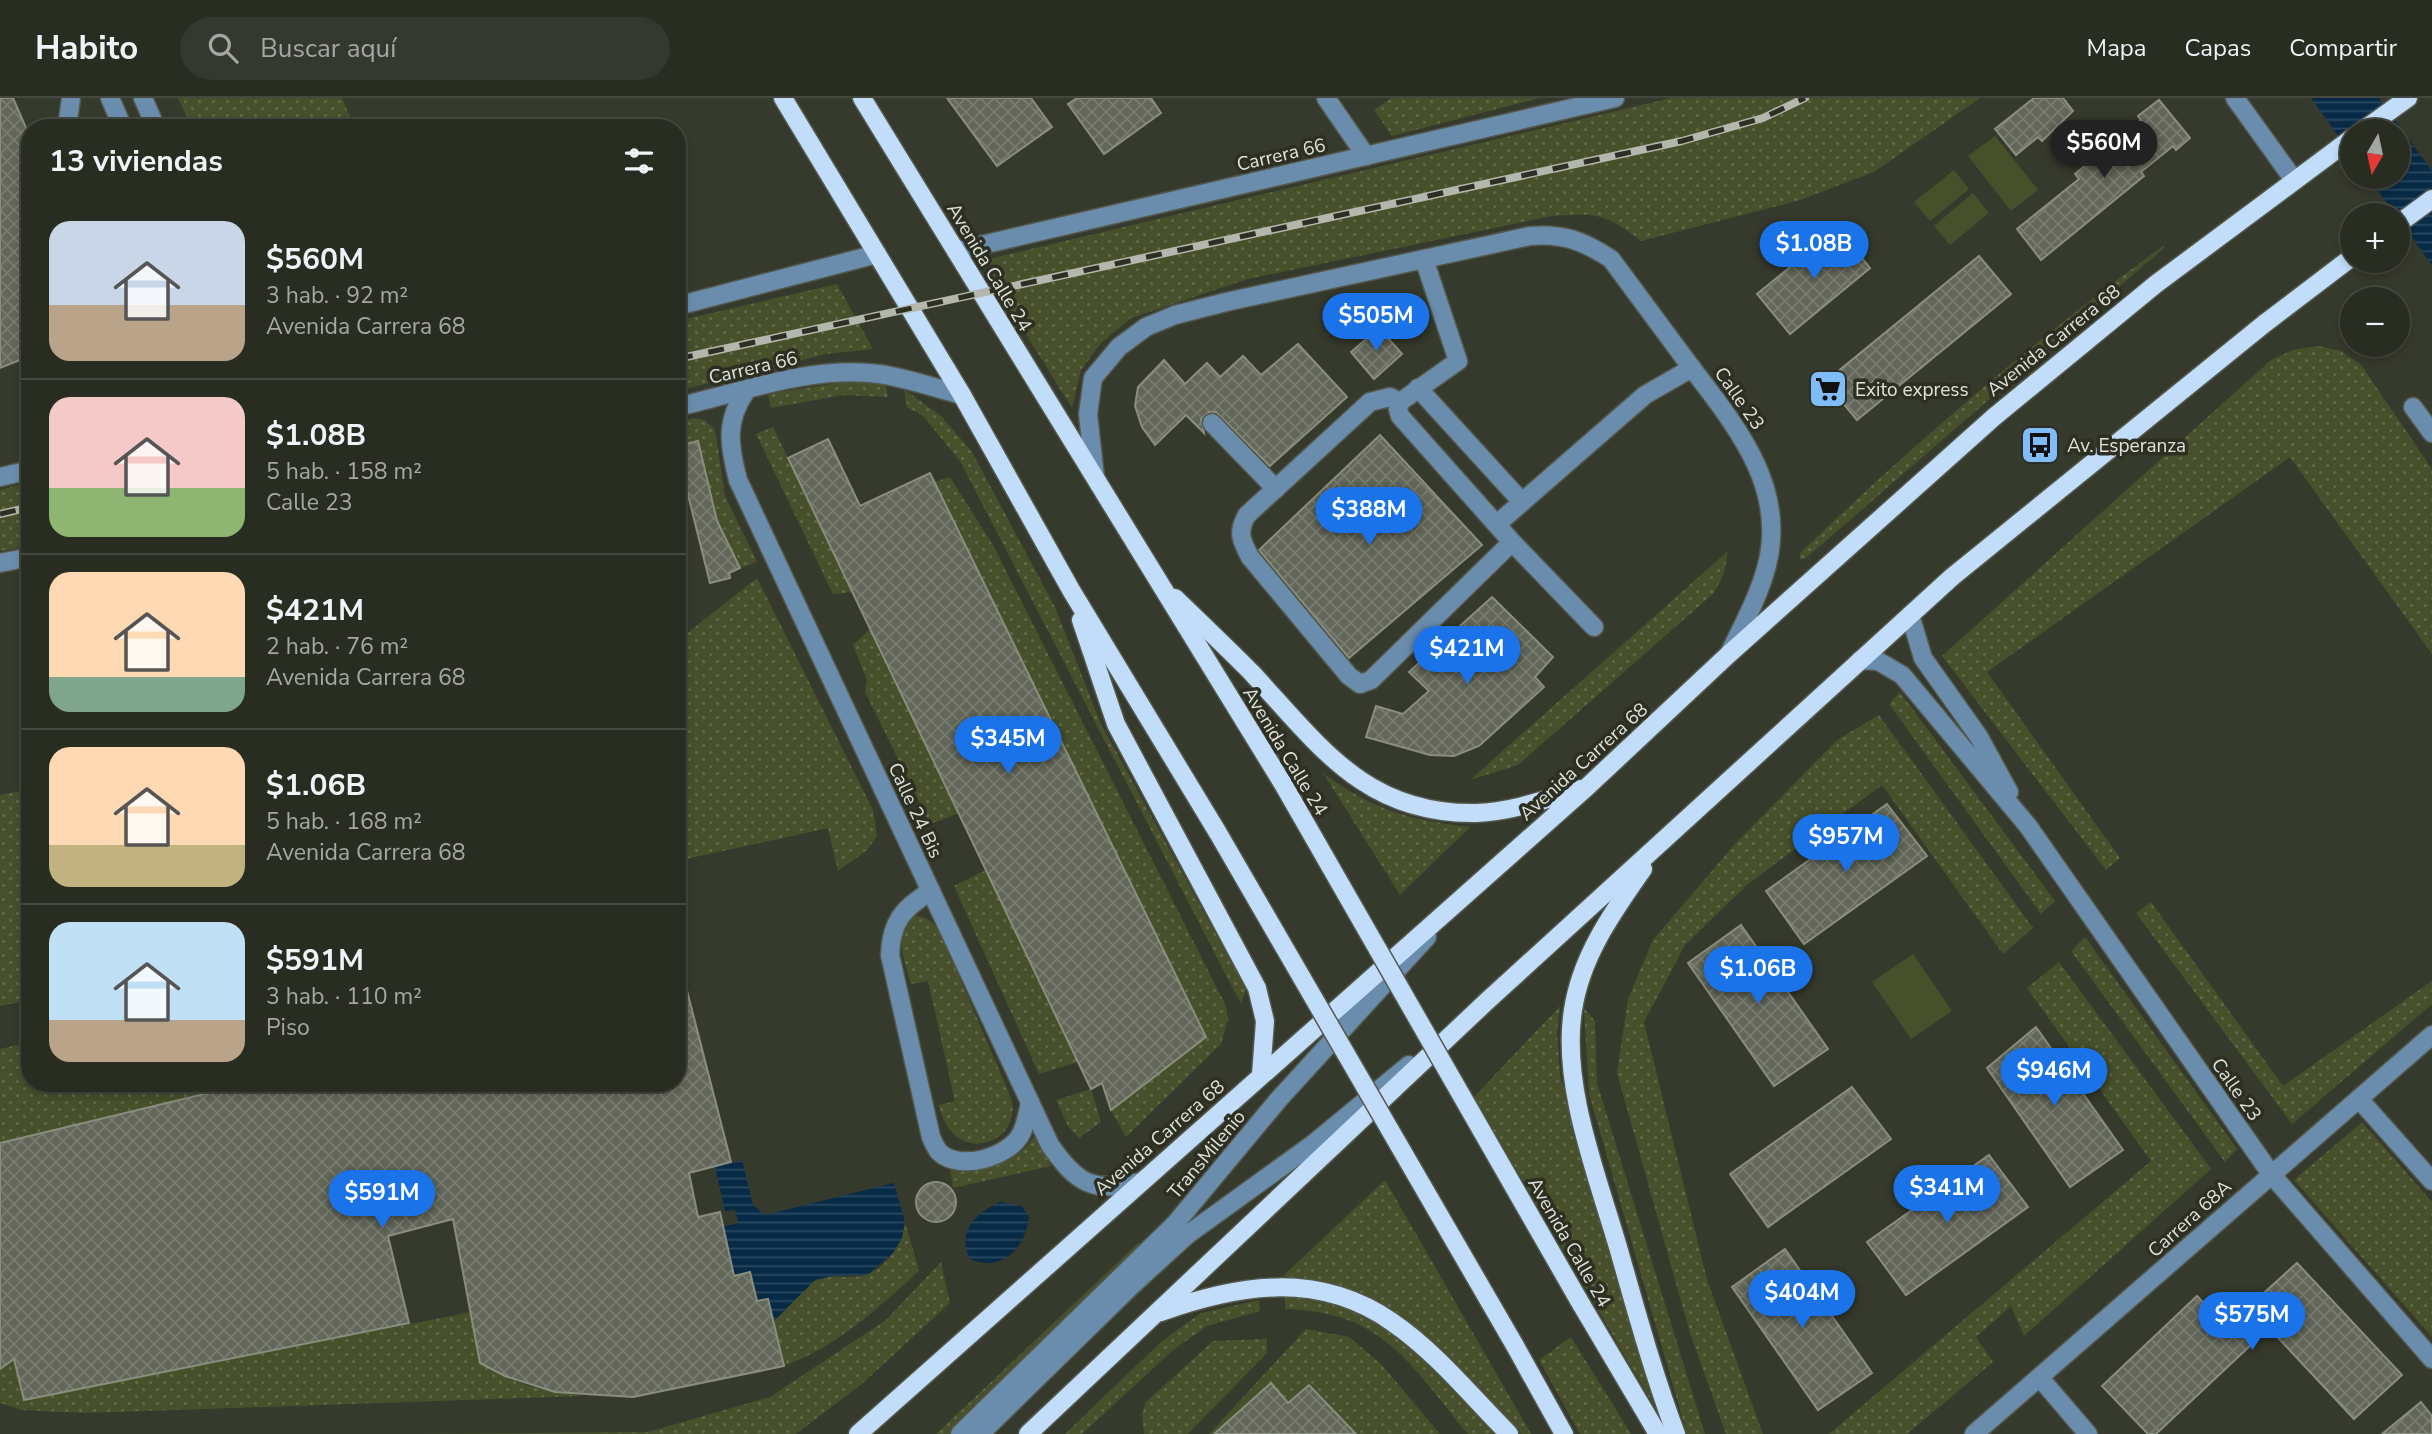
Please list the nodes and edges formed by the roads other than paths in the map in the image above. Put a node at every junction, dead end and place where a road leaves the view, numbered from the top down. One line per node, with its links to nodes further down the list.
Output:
1 (71, 98): 10 (street)
2 (110, 98): 11 (street)
3 (783, 98): 20 (main road)
4 (862, 98): 19 (main road, Avenida Calle 24)
5 (1326, 98): 15 (street)
6 (1615, 98): 15 (street, Carrera 66)
7 (2235, 98): 16 (street)
8 (145, 101): 12 (street)
9 (2403, 102): 13 (main road)
10 (69, 119)
11 (119, 119)
12 (152, 119)
13 (2379, 119)
14 (2340, 147): 16 (main road, Avenida Carrera 68)
15 (1366, 156): 19 (street, Carrera 66)
16 (2294, 180): 46 (main road, Avenida Carrera 68)
17 (2432, 199): 18 (main road)
18 (2410, 215)
19 (956, 251): 35 (main road, Avenida Calle 24)
20 (877, 254): 23 (street); 27 (main road)
21 (1424, 259): 24 (street, Calle 23); 25 (street); 35 (street)
22 (2340, 267): 44 (main road)
23 (686, 304)
24 (1692, 368): 37 (street); 46 (street, Calle 23)
25 (1418, 388): 28 (street); 37 (street)
26 (746, 391): 27 (street, Carrera 66); 29 (street, Carrera 66); 52 (street, Calle 24 Bis)
27 (962, 395): 43 (main road)
28 (1401, 401): 36 (street); 38 (street)
29 (686, 405)
30 (2413, 407): 32 (street)
31 (1212, 423): 36 (street)
32 (2432, 433)
33 (21, 472): 34 (street)
34 (0, 477)
35 (1096, 481): 42 (main road, Avenida Calle 24)
36 (1276, 489): 39 (street)
37 (1522, 502): 38 (street)
38 (1497, 524): 39 (street)
39 (1512, 542): 45 (street)
40 (21, 558): 41 (street)
41 (0, 563)
42 (1155, 578): 48 (main road); 71 (main road, Avenida Calle 24, bridge)
43 (1071, 590): 55 (main road); 70 (main road, bridge)
44 (1910, 615): 47 (main road); 49 (street, Calle 23)
45 (1594, 627)
46 (1729, 654): 48 (main road, Avenida Carrera 68)
47 (1860, 660): 49 (street, Calle 23); 50 (main road)
48 (1587, 787): 51 (main road, Avenida Carrera 68)
49 (2028, 826): 58 (street, Calle 23)
50 (1660, 843): 53 (main road); 72 (main road)
51 (1471, 889): 55 (main road, Avenida Carrera 68); 61 (street, TransMilenio)
52 (931, 891): 57 (street, Calle 24 Bis); 57 (street)
53 (1537, 955): 61 (street, TransMilenio); 62 (main road)
54 (2432, 1035): 56 (street, Carrera 68A)
55 (1261, 1075): 60 (main road, Avenida Carrera 68)
56 (2359, 1099): 58 (street, Carrera 68A); 59 (street)
57 (1030, 1102): 60 (street, Calle 24 Bis)
58 (2270, 1174): 63 (street, Calle 23); 64 (street, Carrera 68A)
59 (2432, 1181)
60 (1140, 1182): 65 (main road, Avenida Carrera 68)
61 (1125, 1283): 66 (street, TransMilenio); 67 (street, TransMilenio)
62 (1155, 1315): 68 (main road); 69 (main road)
63 (2432, 1359)
64 (2040, 1378): 73 (street, Carrera 68A); 74 (street)
65 (858, 1434)
66 (960, 1434)
67 (980, 1434)
68 (1028, 1434)
69 (1509, 1434)
70 (1564, 1434)
71 (1658, 1434)
72 (1676, 1434)
73 (1974, 1434)
74 (2088, 1434)

